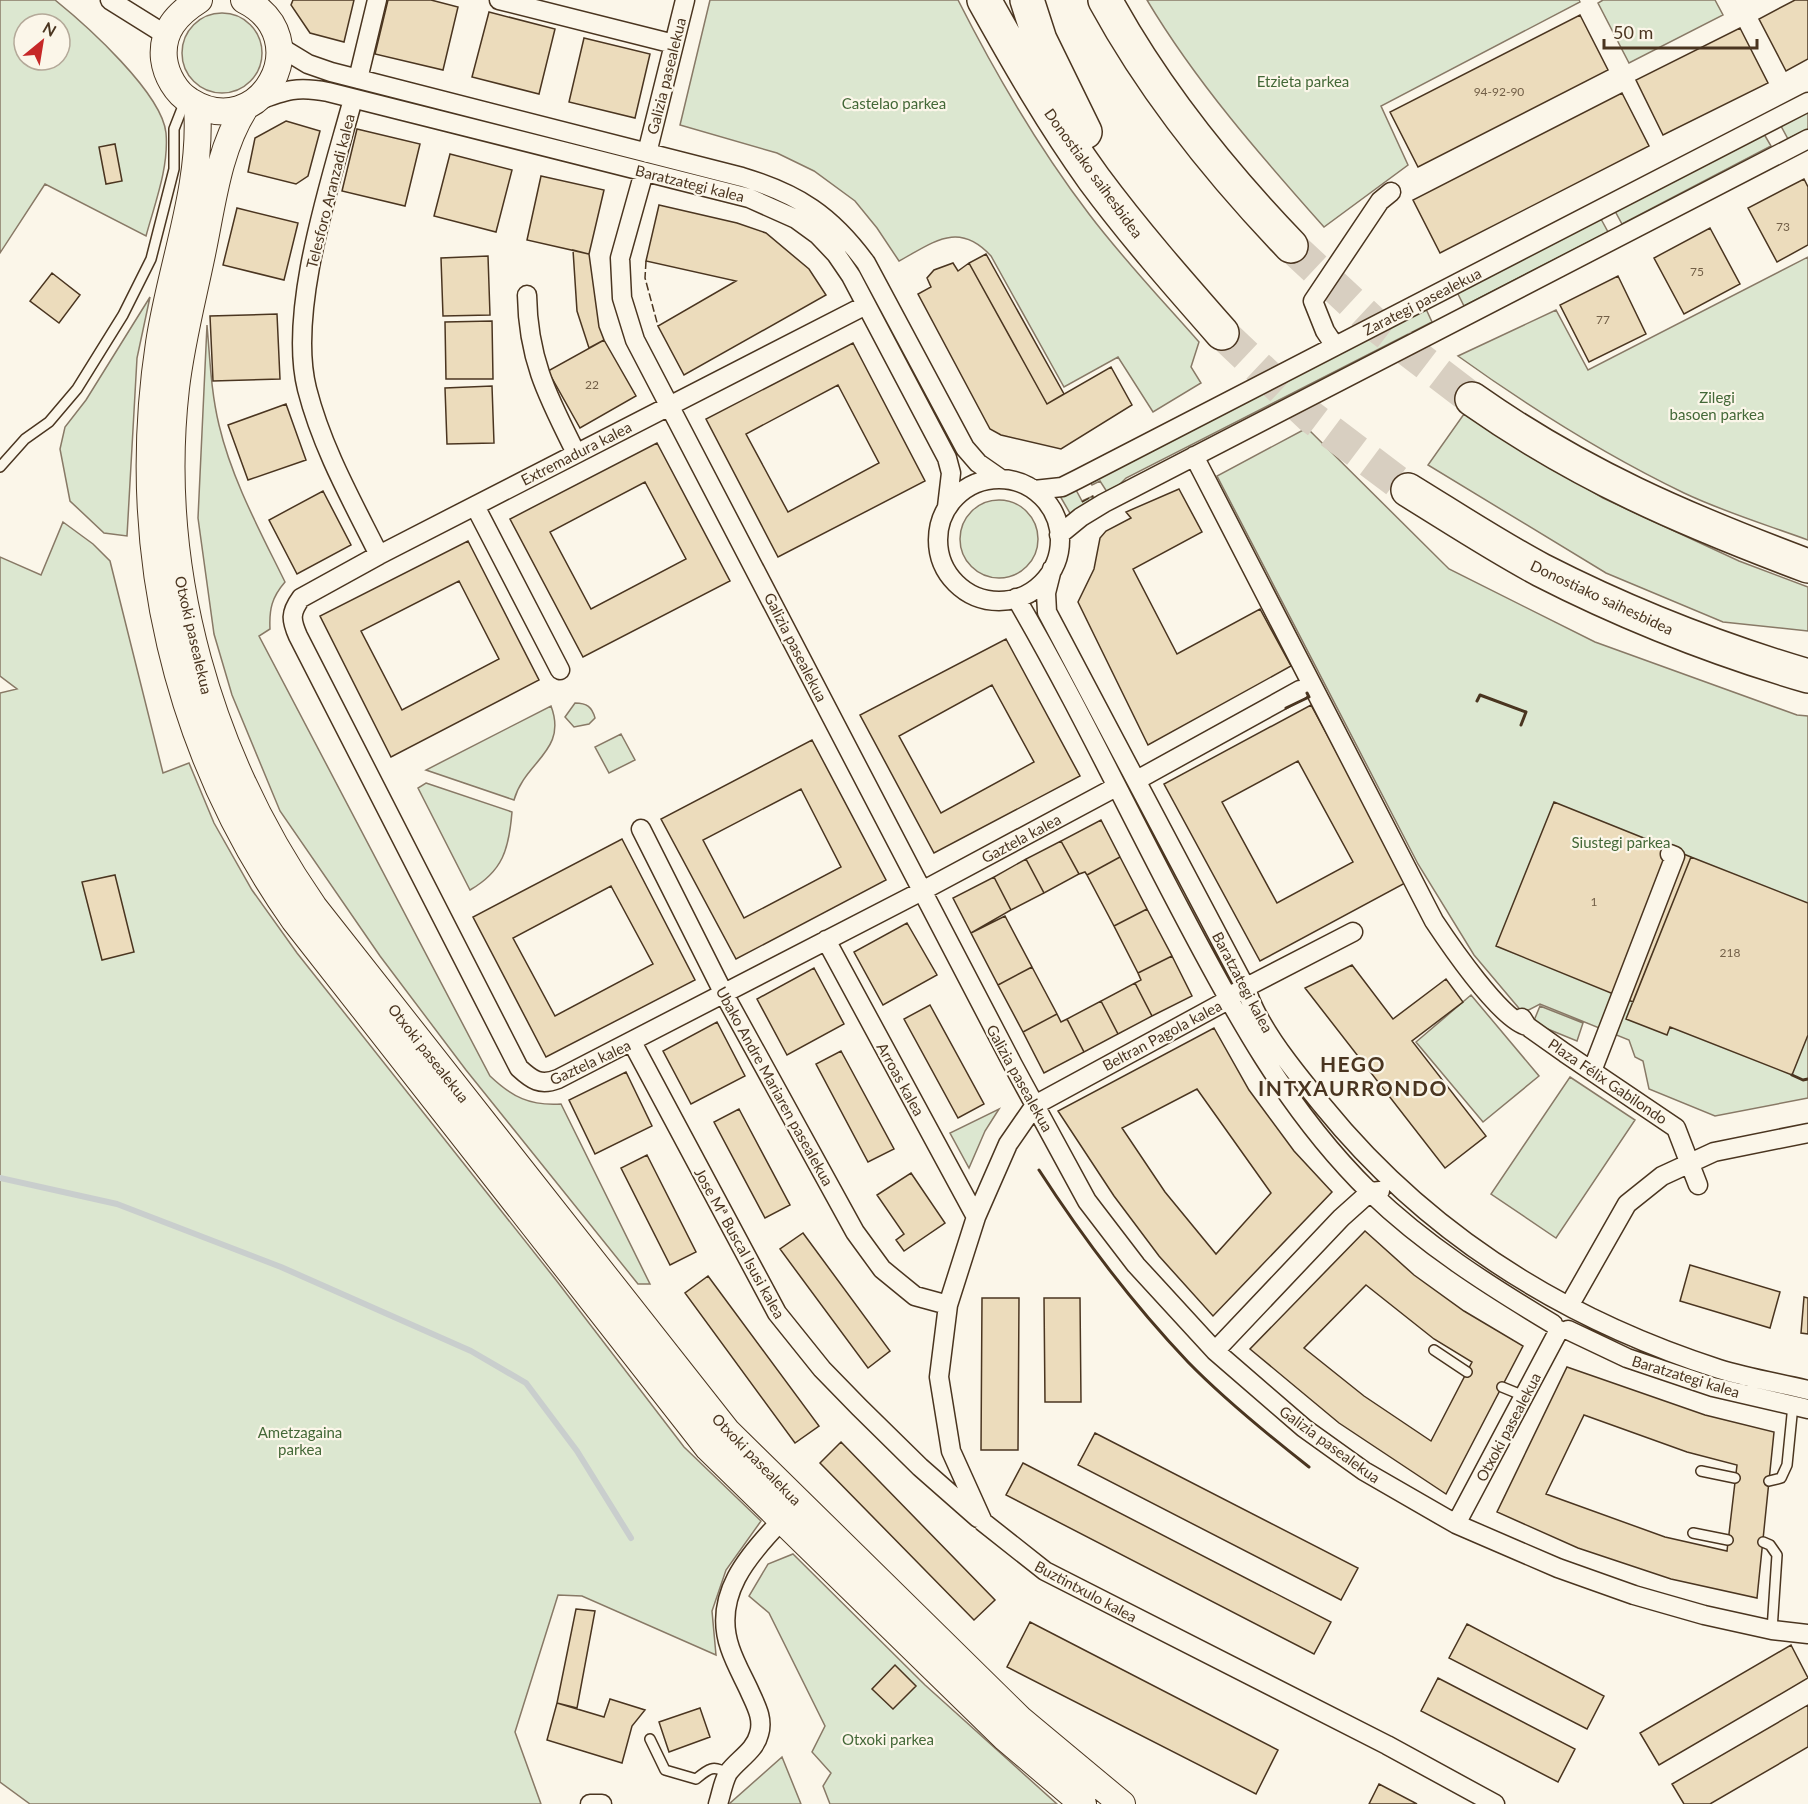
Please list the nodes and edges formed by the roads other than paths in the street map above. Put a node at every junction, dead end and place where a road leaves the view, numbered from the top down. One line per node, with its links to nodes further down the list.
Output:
1 (110, 0): 10 (street)
2 (199, 0): 10 (main road)
3 (377, 0): 13 (street)
4 (499, 0): 11 (street)
5 (686, 0): 11 (street, Galizia pasealekua)
6 (984, 0): 23 (highway, Donostiako saihesbidea)
7 (1027, 0): 23 (highway)
8 (1105, 0): 24 (highway)
9 (255, 3): 12 (main road)
10 (166, 35): 16 (main road)
11 (674, 44): 19 (street, Galizia pasealekua)
12 (280, 47): 13 (street, Baratzategi kalea); 17 (main road, Otxoki pasealekua)
13 (358, 79): 19 (street, Baratzategi kalea)
14 (353, 99): 17 (street, Baratzategi kalea); 20 (street, Baratzategi kalea); 40 (street, Telesforo Aranzadi kalea)
15 (1808, 102): 28 (street, Zarategi pasealekua)
16 (191, 103): 17 (main road); 33 (lane); 80 (main road, Otxoki pasealekua)
17 (250, 104): 94 (main road, Otxoki pasealekua)
18 (1808, 139): 32 (street)
19 (647, 153): 21 (street, Baratzategi kalea)
20 (644, 172): 21 (street); 26 (street, Baratzategi kalea); 30 (street, Galizia pasealekua)
21 (764, 184): 34 (street, Baratzategi kalea)
22 (1391, 192): 28 (street)
23 (1122, 215): 27 (highway, Donostiako saihesbidea)
24 (1290, 246)
25 (527, 295): 31 (street)
26 (866, 305): 30 (street, Extremadura kalea); 38 (street, Baratzategi kalea)
27 (1222, 333)
28 (1335, 346): 35 (street, Zarategi pasealekua)
29 (1472, 399): 41 (highway)
30 (670, 405): 31 (street, Extremadura kalea); 52 (street, Galizia pasealekua)
31 (576, 453): 37 (street, Extremadura kalea)
32 (1194, 456): 39 (street); 59 (street, Plaza Félix Gabilondo)
33 (0, 467)
34 (1001, 479): 35 (street); 38 (street)
35 (1034, 490): 39 (street)
36 (1408, 490): 46 (highway, Donostiako saihesbidea)
37 (475, 506): 40 (street, Extremadura kalea); 45 (street)
38 (947, 507): 43 (street)
39 (1059, 535): 42 (street)
40 (379, 555): 44 (street, Extremadura kalea)
41 (1808, 566)
42 (1052, 569): 43 (street); 48 (street, Baratzategi kalea)
43 (1016, 598): 49 (street, Baratzategi kalea)
44 (292, 610): 58 (street, Gaztela kalea)
45 (560, 669)
46 (1808, 676)
47 (1300, 690): 48 (street)
48 (1137, 780): 55 (street, Baratzategi kalea)
49 (1116, 787): 52 (street, Gaztela kalea); 57 (street, Baratzategi kalea)
50 (641, 830): 56 (street, Ubako Andre Mariaren pasealekua)
51 (1670, 854): 59 (street)
52 (922, 891): 54 (street, Gaztela kalea); 60 (street, Galizia pasealekua)
53 (1353, 932): 55 (street, Beltran Pagola kalea)
54 (826, 940): 56 (street, Gaztela kalea); 65 (street, Arroas kalea)
55 (1246, 988): 57 (street, Beltran Pagola kalea); 66 (street, Baratzategi kalea)
56 (724, 994): 58 (street, Gaztela kalea); 67 (street, Ubako Andre Mariaren pasealekua)
57 (1228, 1000): 60 (street, Beltran Pagola kalea); 64 (street, Baratzategi kalea)
58 (632, 1042): 81 (street, Jose Mª Buscal Isusi kalea)
59 (1592, 1071): 62 (street, Plaza Félix Gabilondo)
60 (1035, 1105): 65 (street, Buztintxulo kalea); 71 (street, Galizia pasealekua)
61 (1808, 1133): 62 (street)
62 (1691, 1162): 63 (street, Plaza Félix Gabilondo); 68 (street)
63 (1698, 1185)
64 (1370, 1192): 66 (street); 69 (street, Baratzategi kalea); 71 (street)
65 (976, 1217): 67 (street, Buztintxulo kalea)
66 (1444, 1226): 68 (street, Baratzategi kalea)
67 (948, 1305): 81 (street, Buztintxulo kalea)
68 (1568, 1306): 69 (street, Otxoki pasealekua); 74 (street, Baratzategi kalea)
69 (1560, 1328): 75 (street, Otxoki pasealekua); 76 (street, Baratzategi kalea)
70 (1434, 1350): 72 (lane)
71 (1215, 1351): 82 (street, Galizia pasealekua)
72 (1467, 1372)
73 (1502, 1387): 75 (lane)
74 (1808, 1390)
75 (1524, 1396): 82 (street, Otxoki pasealekua)
76 (1801, 1407): 79 (lane)
77 (1701, 1471): 78 (lane)
78 (1735, 1478)
79 (1769, 1481)
80 (782, 1520): 89 (street); 93 (main road, Otxoki pasealekua)
81 (983, 1522): 95 (street, Buztintxulo kalea)
82 (1456, 1524): 86 (street, Galizia pasealekua)
83 (1693, 1533): 84 (lane)
84 (1728, 1540)
85 (1763, 1542): 86 (lane)
86 (1772, 1630): 87 (street, Galizia pasealekua)
87 (1808, 1634)
88 (650, 1739): 89 (lane)
89 (727, 1774): 92 (street)
90 (590, 1804): 91 (street)
91 (602, 1804)
92 (718, 1804)
93 (1083, 1804)
94 (1122, 1804)
95 (1495, 1804)

